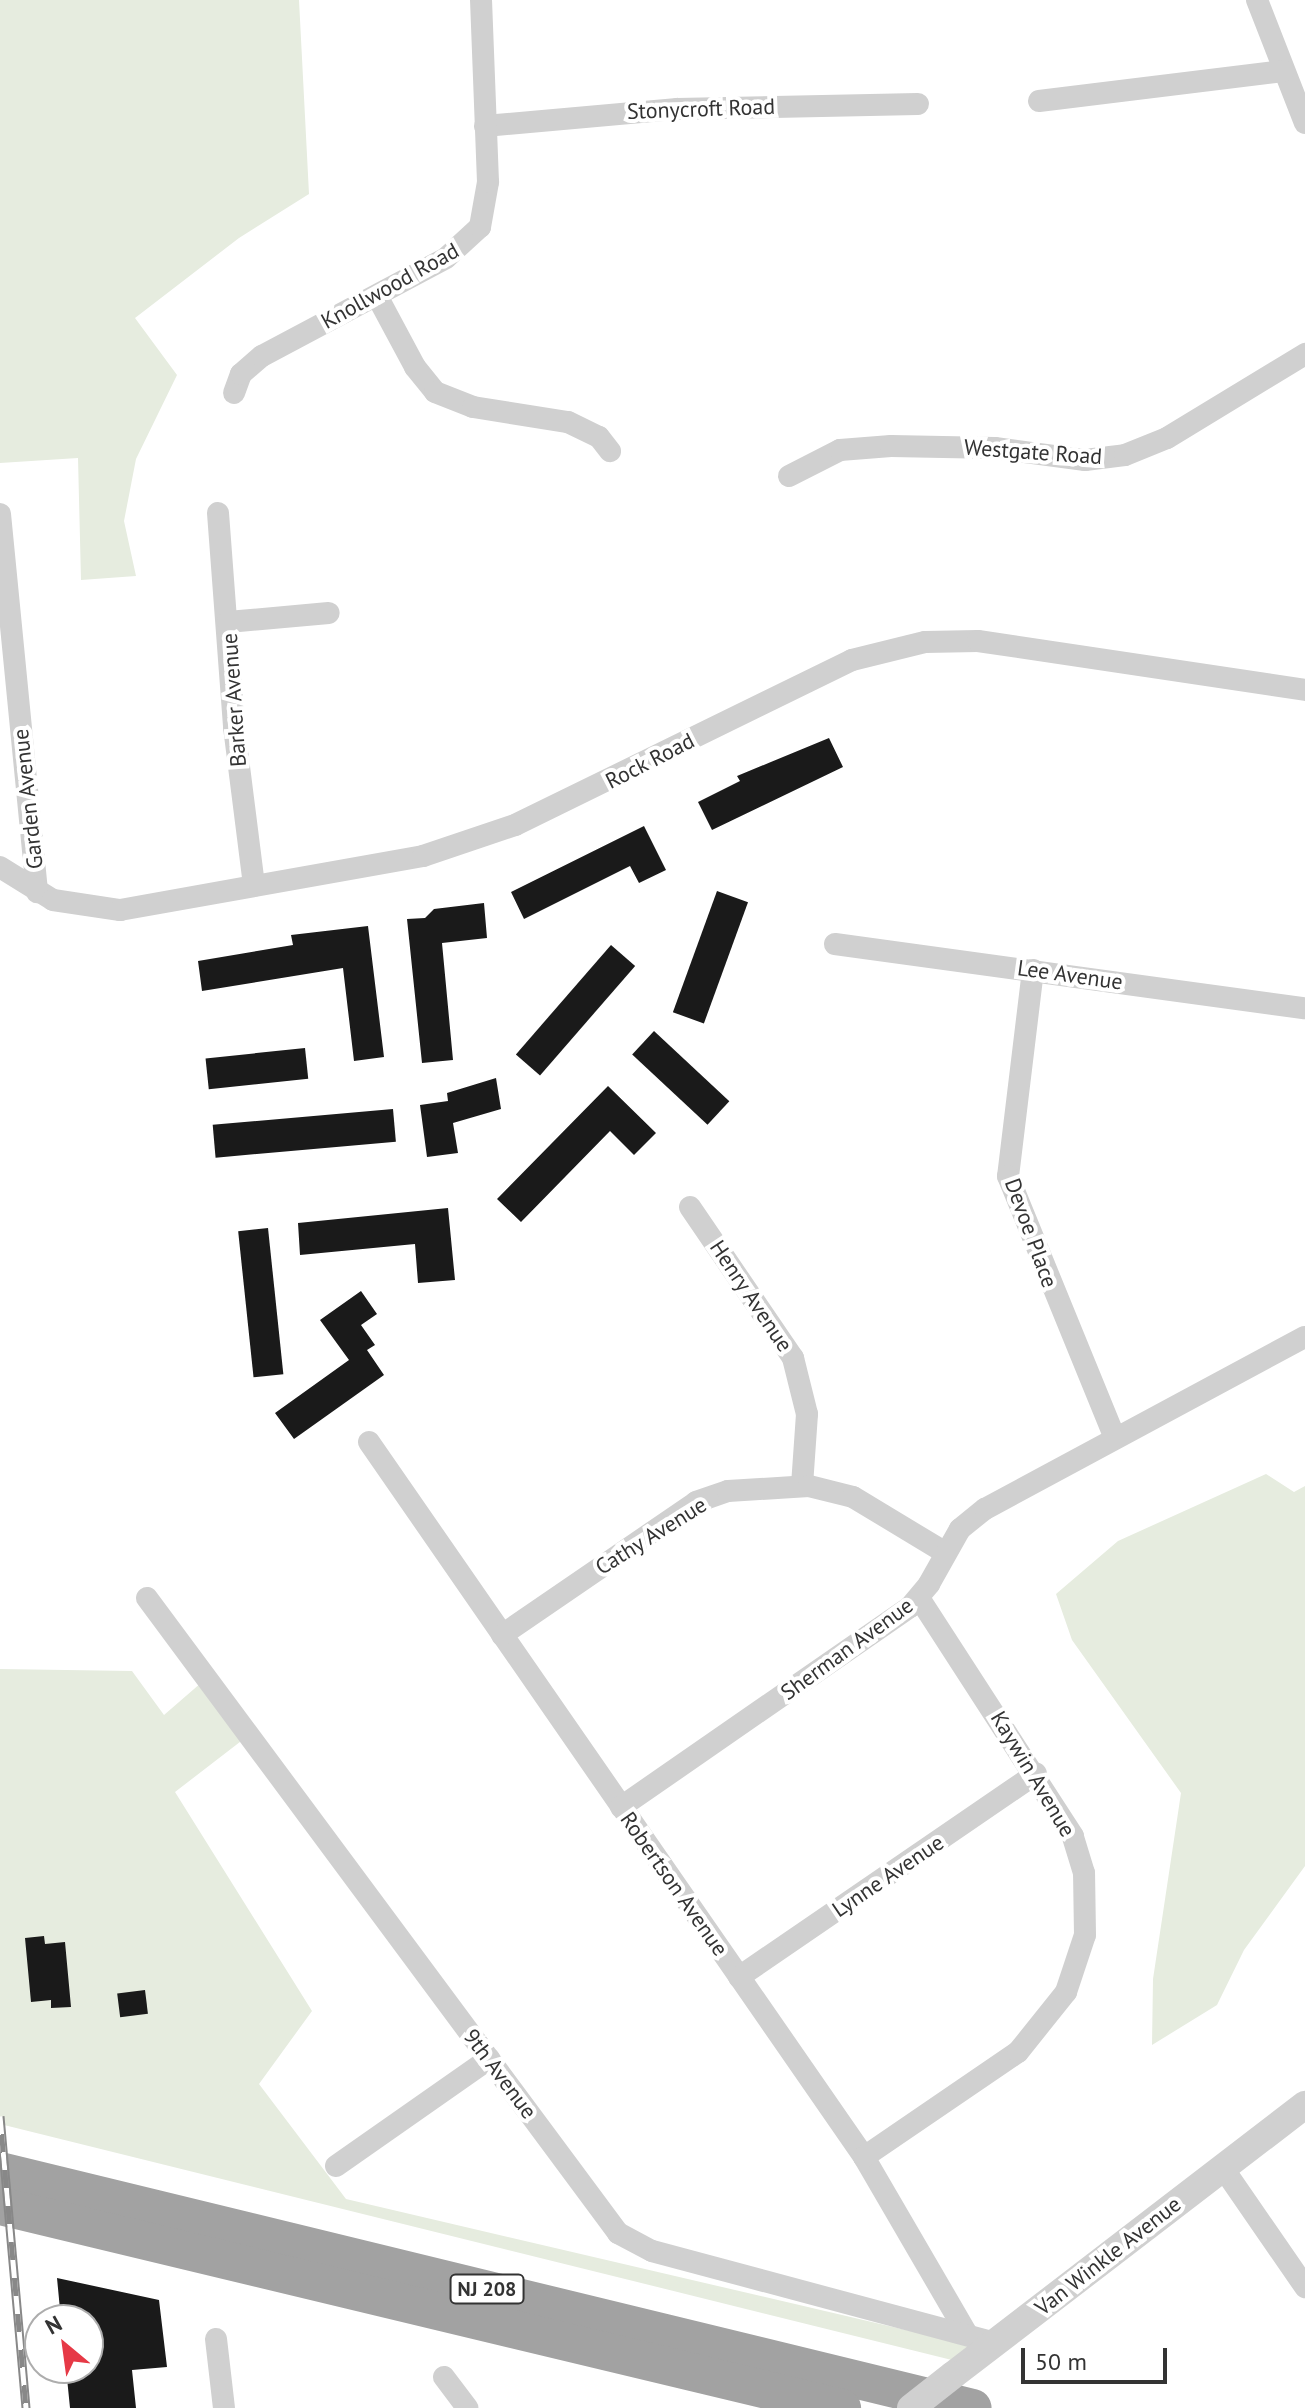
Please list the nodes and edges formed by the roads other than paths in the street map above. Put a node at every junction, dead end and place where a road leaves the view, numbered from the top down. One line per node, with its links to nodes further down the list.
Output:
1 (481, 0): 7 (street, Knollwood Road)
2 (1257, 0): 3 (street)
3 (1283, 71): 4 (street); 6 (street)
4 (1039, 101)
5 (918, 104): 7 (street, Stonycroft Road)
6 (1305, 123)
7 (485, 126): 8 (street, Knollwood Road)
8 (377, 296): 10 (street, Knollwood Road); 11 (street)
9 (1305, 354): 12 (street, Westgate Road)
10 (234, 393)
11 (610, 451)
12 (789, 476)
13 (218, 513): 16 (street, Barker Avenue)
14 (0, 514): 20 (street, Garden Avenue)
15 (329, 613): 16 (street)
16 (228, 622): 19 (street, Barker Avenue)
17 (1305, 690): 19 (street, Rock Road)
18 (0, 867): 20 (street, Rock Road)
19 (254, 886): 20 (street, Rock Road)
20 (37, 892)
21 (835, 944): 22 (street, Lee Avenue)
22 (1033, 970): 23 (street, Lee Avenue); 26 (street, Devoe Place)
23 (1305, 1008)
24 (690, 1207): 28 (street, Henry Avenue)
25 (1305, 1337): 26 (street, Sherman Avenue)
26 (1115, 1438): 29 (street, Sherman Avenue)
27 (369, 1442): 32 (street, Robertson Avenue)
28 (802, 1486): 29 (street, Cathy Avenue); 32 (street, Cathy Avenue)
29 (944, 1552): 31 (street, Sherman Avenue)
30 (147, 1598): 36 (street, 9th Avenue)
31 (919, 1598): 33 (street, Kaywin Avenue); 34 (street, Sherman Avenue)
32 (502, 1635): 34 (street, Robertson Avenue)
33 (1036, 1774): 35 (street, Lynne Avenue); 38 (street, Kaywin Avenue)
34 (621, 1807): 35 (street, Robertson Avenue)
35 (739, 1977): 38 (street, Robertson Avenue)
36 (489, 2059): 39 (street); 44 (street, 9th Avenue)
37 (1305, 2105): 40 (street, Van Winkle Avenue)
38 (864, 2157): 44 (street, Robertson Avenue)
39 (336, 2166)
40 (1223, 2168): 43 (street); 46 (street, Van Winkle Avenue)
41 (0, 2171): 52 (highway, NJ 208)
42 (0, 2206): 50 (highway, NJ 208)
43 (1305, 2287)
44 (967, 2334): 46 (street, 9th Avenue)
45 (216, 2339): 48 (street)
46 (995, 2343): 51 (street, Van Winkle Avenue, bridge)
47 (444, 2377): 49 (street)
48 (224, 2408)
49 (467, 2408)
50 (842, 2408)
51 (911, 2408)
52 (973, 2408)

